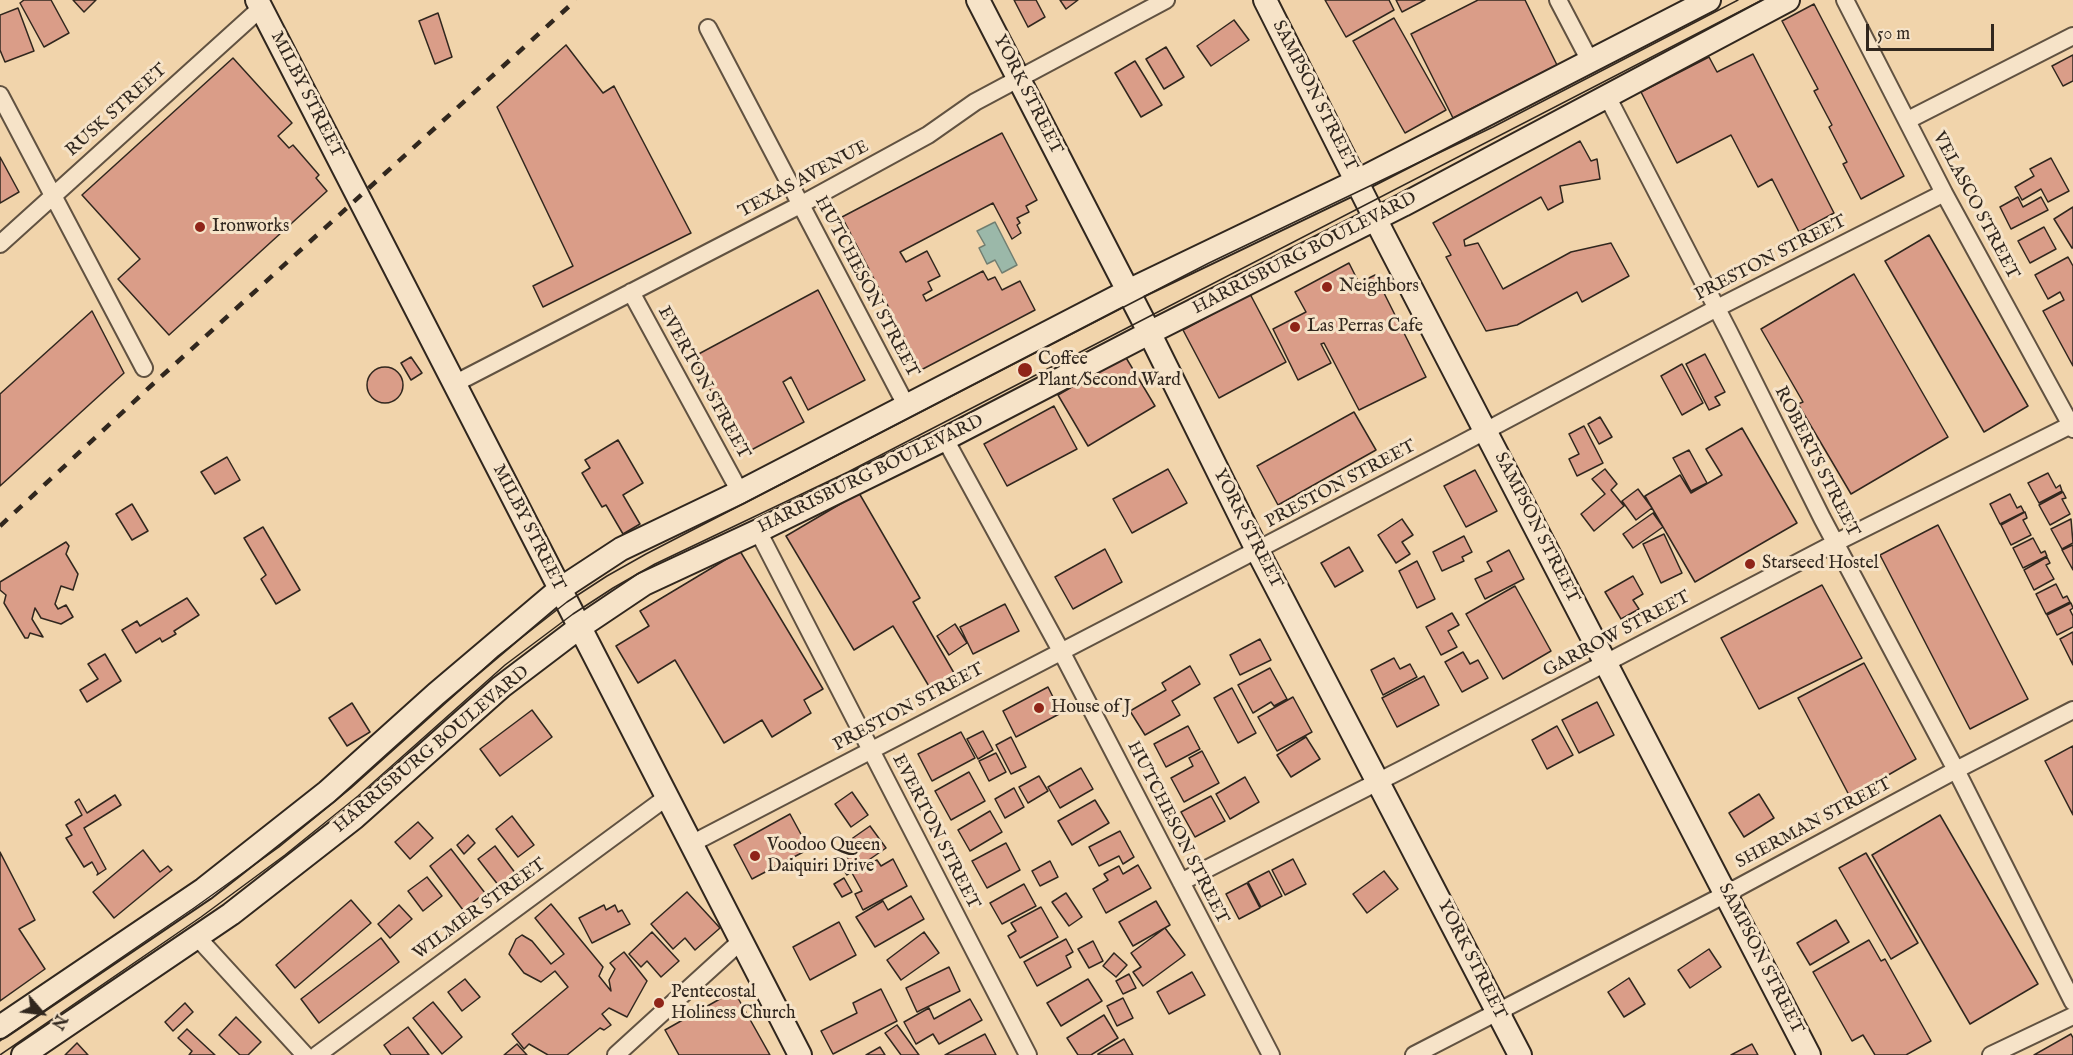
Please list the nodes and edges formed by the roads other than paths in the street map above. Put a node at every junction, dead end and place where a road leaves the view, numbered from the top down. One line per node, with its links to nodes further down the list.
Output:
1 (978, 0): 12 (main road, YORK STREET)
2 (1166, 0): 12 (street, TEXAS AVENUE)
3 (1265, 0): 16 (main road, SAMPSON STREET)
4 (1558, 0): 11 (street)
5 (1708, 0): 11 (main road, HARRISBURG BOULEVARD)
6 (1788, 0): 14 (main road, HARRISBURG BOULEVARD)
7 (1845, 0): 15 (street, VELASCO STREET)
8 (259, 4): 18 (street, RUSK STREET); 27 (main road, MILBY STREET)
9 (708, 28): 19 (street, HUTCHESON STREET)
10 (2073, 36): 15 (street)
11 (1590, 61): 16 (main road, HARRISBURG BOULEVARD)
12 (1019, 79): 19 (street, TEXAS AVENUE); 22 (main road, YORK STREET)
13 (0, 95): 18 (street)
14 (1608, 98): 20 (main road, HARRISBURG BOULEVARD); 24 (street, ROBERTS STREET)
15 (1908, 120): 17 (street, VELASCO STREET)
16 (1357, 182): 20 (main road, SAMPSON STREET); 22 (main road, HARRISBURG BOULEVARD)
17 (1944, 193): 24 (street, PRESTON STREET); 29 (street, VELASCO STREET)
18 (53, 195): 21 (street, RUSK STREET); 26 (street)
19 (800, 205): 23 (street, TEXAS AVENUE); 28 (street, HUTCHESON STREET)
20 (1375, 219): 25 (main road, HARRISBURG BOULEVARD); 30 (main road, SAMPSON STREET)
21 (0, 244)
22 (1128, 291): 25 (main road, YORK STREET); 28 (main road, HARRISBURG BOULEVARD)
23 (631, 292): 27 (street, TEXAS AVENUE); 32 (street, EVERTON STREET)
24 (1717, 308): 30 (street, PRESTON STREET); 34 (street, ROBERTS STREET)
25 (1149, 333): 31 (main road, HARRISBURG BOULEVARD); 35 (main road, YORK STREET)
26 (144, 368)
27 (454, 384): 36 (main road, MILBY STREET)
28 (906, 405): 32 (main road, HARRISBURG BOULEVARD)
29 (2072, 426): 34 (street, GARROW STREET)
30 (1486, 430): 35 (street, PRESTON STREET); 39 (main road, SAMPSON STREET)
31 (945, 439): 33 (main road, HARRISBURG BOULEVARD); 38 (street, HUTCHESON STREET)
32 (740, 492): 36 (main road, HARRISBURG BOULEVARD)
33 (758, 531): 37 (main road, HARRISBURG BOULEVARD); 41 (street, EVERTON STREET)
34 (1835, 543): 39 (street, GARROW STREET); 42 (street, ROBERTS STREET)
35 (1257, 550): 38 (street, PRESTON STREET); 43 (main road, YORK STREET)
36 (560, 590): 37 (main road, MILBY STREET); 53 (main road, HARRISBURG BOULEVARD)
37 (580, 627): 44 (main road, MILBY STREET); 48 (main road, HARRISBURG BOULEVARD)
38 (1061, 651): 41 (street, PRESTON STREET); 46 (street, HUTCHESON STREET)
39 (1605, 663): 43 (street, GARROW STREET); 47 (main road, SAMPSON STREET)
40 (2073, 711): 42 (street, SHERMAN STREET)
41 (870, 750): 45 (street, PRESTON STREET); 59 (street, EVERTON STREET)
42 (1956, 770): 47 (street, SHERMAN STREET); 50 (street, ROBERTS STREET)
43 (1378, 782): 46 (street, GARROW STREET); 51 (main road, YORK STREET)
44 (667, 797): 45 (main road, MILBY STREET); 56 (street, WILMER STREET)
45 (691, 844): 49 (main road, MILBY STREET)
46 (1181, 882): 60 (street, HUTCHESON STREET)
47 (1725, 894): 51 (street, SHERMAN STREET); 63 (main road, SAMPSON STREET)
48 (197, 937): 54 (main road, HARRISBURG BOULEVARD); 55 (street)
49 (741, 941): 57 (street); 58 (main road, MILBY STREET)
50 (2073, 1002)
51 (1497, 1011): 61 (street, SHERMAN STREET); 62 (main road, YORK STREET)
52 (2073, 1016): 64 (street)
53 (0, 1027)
54 (23, 1055)
55 (305, 1055)
56 (317, 1055)
57 (616, 1055)
58 (800, 1055)
59 (1028, 1055)
60 (1271, 1055)
61 (1414, 1055)
62 (1520, 1055)
63 (1809, 1055)
64 (1991, 1055)

